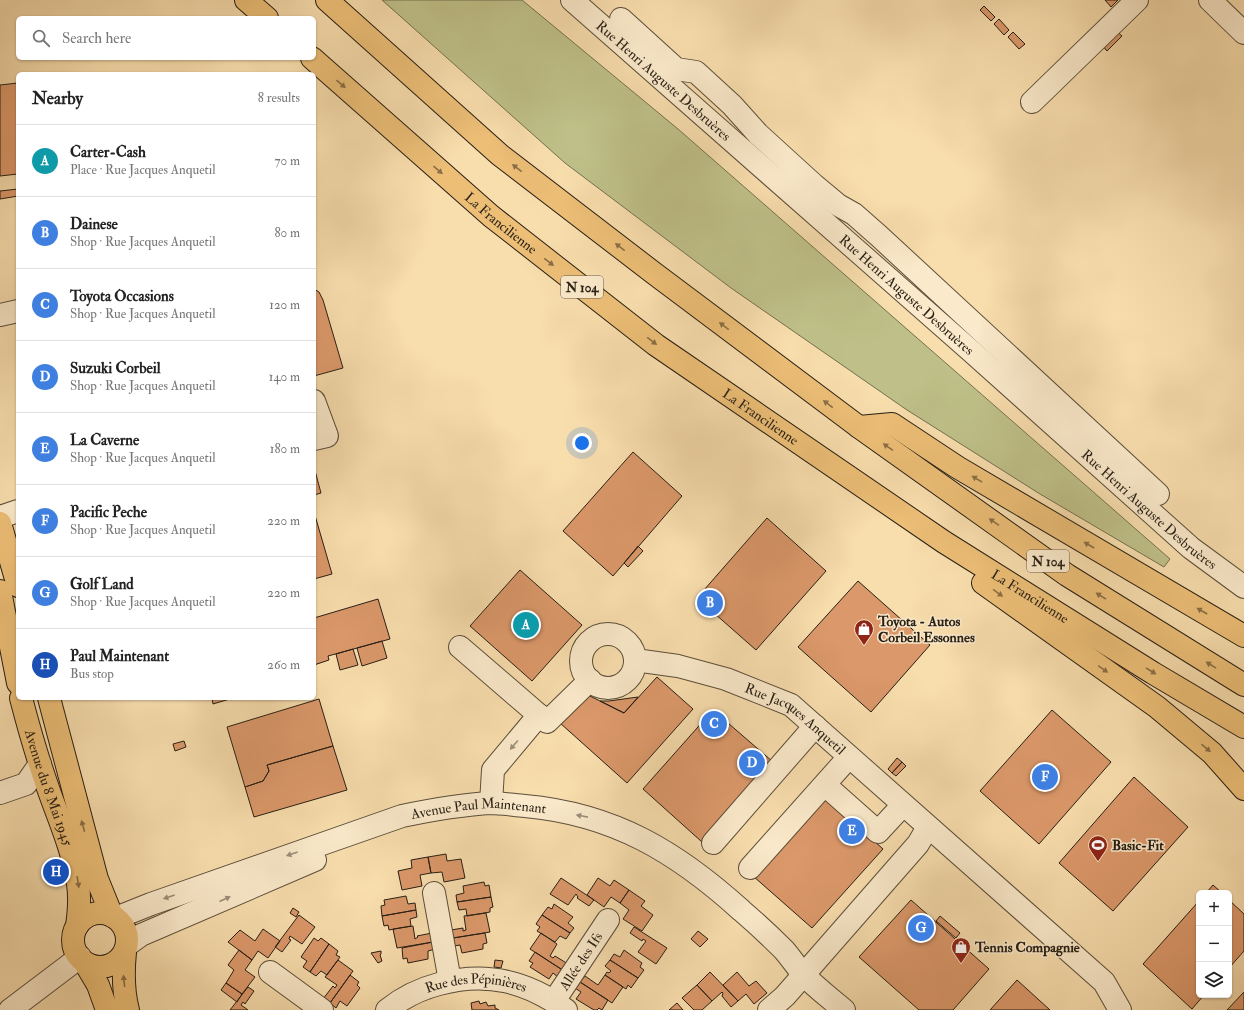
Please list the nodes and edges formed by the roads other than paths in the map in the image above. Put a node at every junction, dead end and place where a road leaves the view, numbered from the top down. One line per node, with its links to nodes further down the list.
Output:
1 (246, 0): 6 (main road)
2 (327, 0): 18 (main road, N 104, one-way to 2)
3 (1137, 0): 11 (street)
4 (1210, 0): 8 (street)
5 (576, 1): 12 (street, Rue Henri Auguste Desbruères)
6 (265, 16)
7 (621, 19): 10 (street)
8 (1244, 33)
9 (314, 60): 20 (main road, La Francilienne / N 104, one-way to 20)
10 (720, 95): 12 (street); 13 (street)
11 (1032, 102)
12 (701, 114): 14 (street, Rue Henri Auguste Desbruères)
13 (879, 236): 14 (street); 21 (street)
14 (861, 255): 26 (street, Rue Henri Auguste Desbruères)
15 (16, 311): 16 (street)
16 (0, 315)
17 (316, 406): 19 (street)
18 (859, 427): 29 (main road, one-way to 18); 35 (main road, N 104, one-way to 18)
19 (316, 439)
20 (870, 491): 40 (main road, La Francilienne / N 104, one-way to 40); 44 (main road, one-way to 44)
21 (1158, 494)
22 (16, 512): 23 (street)
23 (0, 517)
24 (0, 523): 25 (main road)
25 (16, 579)
26 (1244, 587)
27 (0, 591): 32 (main road)
28 (0, 624): 33 (main road, Avenue du 8 Mai 1945)
29 (1241, 632)
30 (460, 647): 38 (street)
31 (635, 660): 34 (street); 34 (street); 39 (street, Rue Jacques Anquetil)
32 (16, 673)
33 (16, 680)
34 (590, 680): 38 (street)
35 (1244, 685)
36 (22, 700): 42 (main road, Avenue du 8 Mai 1945)
37 (50, 700): 52 (main road, Avenue du 8 Mai 1945, one-way to 37)
38 (539, 715): 46 (street, one-way to 46)
39 (815, 726): 41 (street, Rue Jacques Anquetil); 49 (street)
40 (1244, 727)
41 (850, 757): 43 (street); 47 (street, Rue Jacques Anquetil)
42 (40, 764): 45 (street); 54 (main road, Avenue du 8 Mai 1945, one-way to 54)
43 (825, 785): 47 (street); 50 (street)
44 (1244, 789)
45 (0, 793)
46 (491, 803): 52 (street, Avenue Paul Maintenant, one-way to 52); 58 (street, Avenue Paul Maintenant, one-way to 46)
47 (903, 804): 48 (street, Rue Jacques Anquetil)
48 (928, 827): 58 (street); 68 (street, Rue Jacques Anquetil)
49 (713, 843)
50 (750, 868)
51 (434, 894): 59 (street)
52 (114, 917): 54 (main road); 55 (main road, Avenue du 8 Mai 1945)
53 (608, 920): 60 (street, Allée des Ifs)
54 (77, 926): 56 (main road, Avenue du 8 Mai 1945)
55 (126, 949): 56 (main road); 58 (street, Avenue Paul Maintenant, one-way to 58); 63 (main road, Avenue du 8 Mai 1945, one-way to 55)
56 (83, 960): 61 (street); 62 (main road, Avenue du 8 Mai 1945)
57 (270, 972): 64 (street)
58 (804, 974): 66 (street); 67 (street, Avenue Paul Maintenant)
59 (450, 981): 60 (street, Rue des Pépinières); 65 (street, Rue des Pépinières)
60 (560, 1006)
61 (10, 1010)
62 (107, 1010)
63 (128, 1010)
64 (322, 1010)
65 (387, 1010)
66 (769, 1010)
67 (844, 1010)
68 (1120, 1010)

